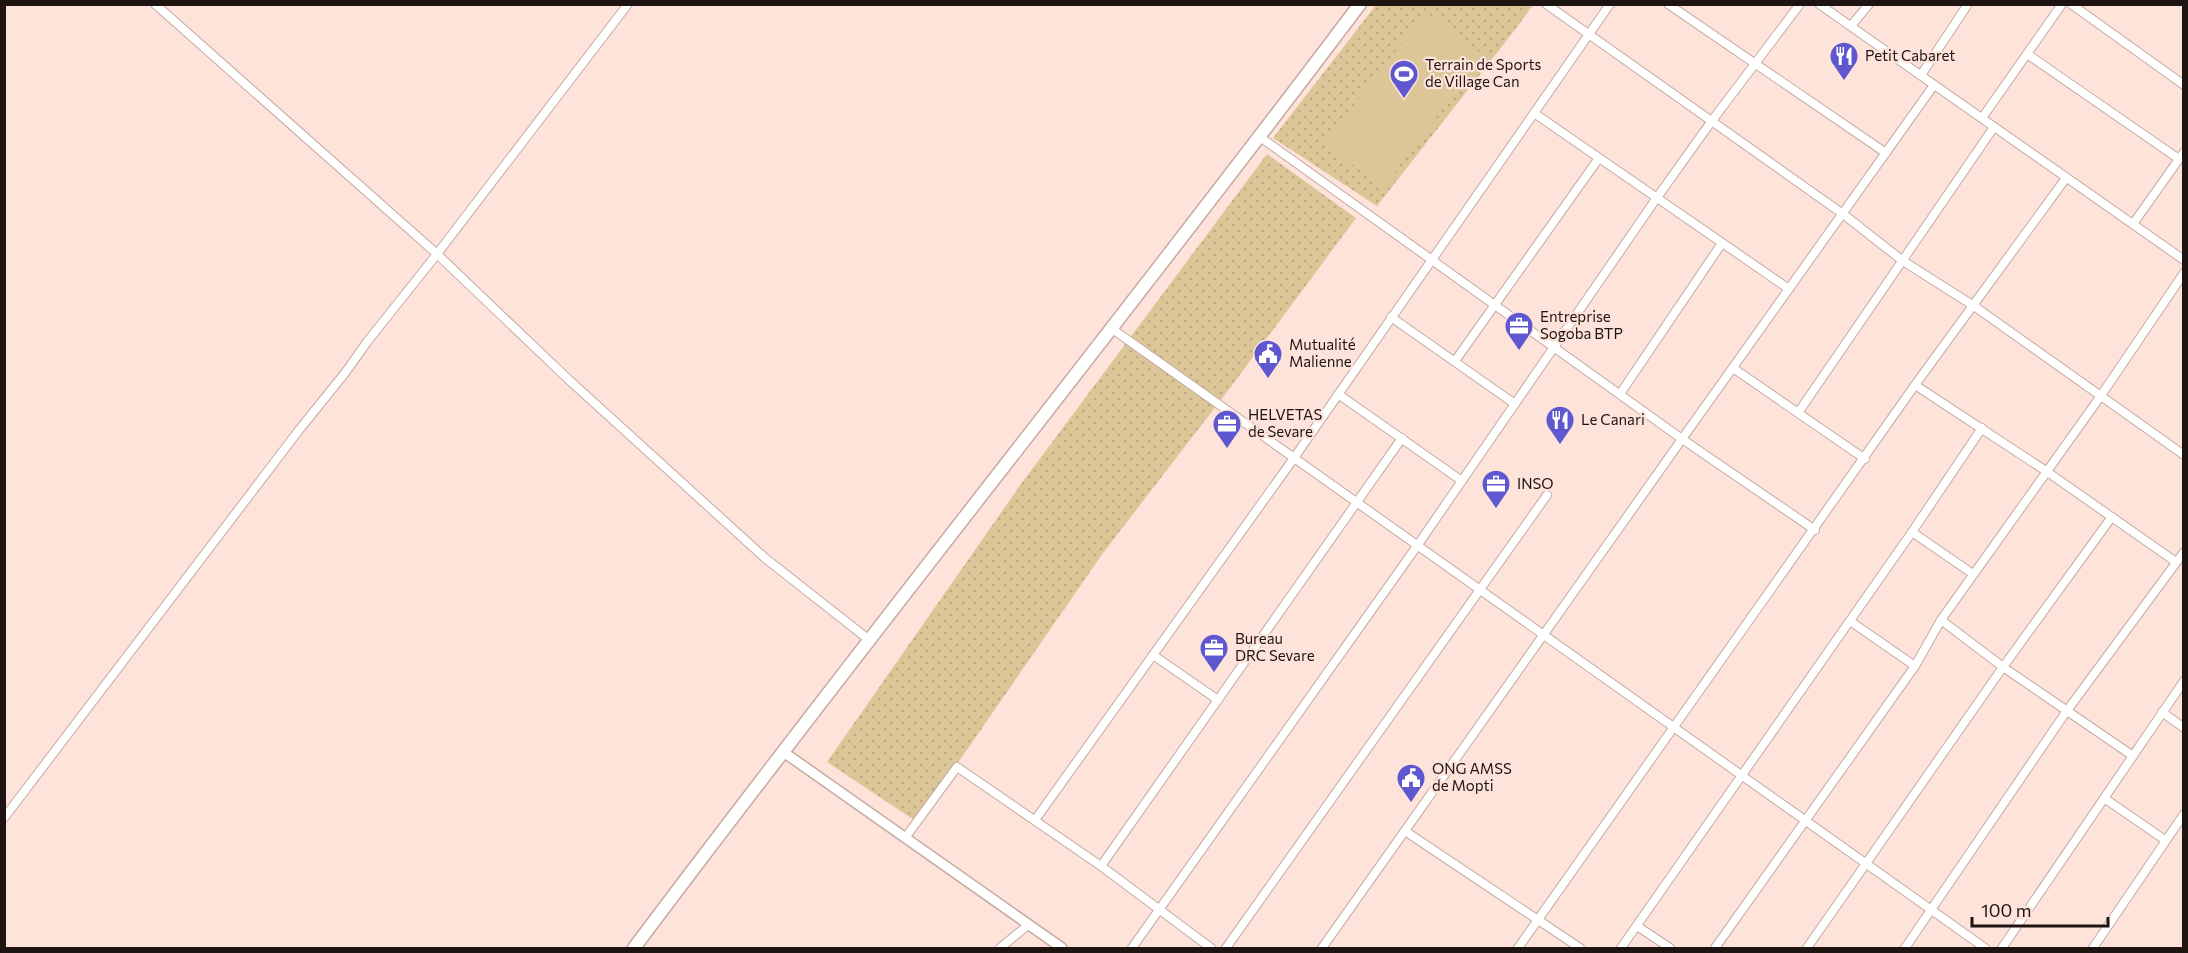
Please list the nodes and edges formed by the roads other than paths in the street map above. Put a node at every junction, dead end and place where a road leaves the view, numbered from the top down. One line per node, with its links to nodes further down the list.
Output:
1 (155, 4): 33 (street)
2 (628, 4): 33 (street)
3 (1360, 4): 24 (main road)
4 (1546, 4): 14 (street)
5 (1610, 4): 14 (street)
6 (1668, 4): 16 (street)
7 (1800, 4): 16 (street)
8 (1819, 4): 13 (street)
9 (1869, 4): 13 (street)
10 (1968, 4): 17 (street)
11 (2062, 4): 15 (street)
12 (2071, 4): 19 (street)
13 (1851, 26): 17 (street)
14 (1589, 35): 20 (street); 22 (street)
15 (2027, 54): 21 (street); 26 (street)
16 (1756, 63): 22 (street); 25 (street)
17 (1921, 75): 18 (street)
18 (1934, 85): 21 (street); 25 (street)
19 (2184, 85)
20 (1534, 113): 27 (street); 34 (street)
21 (1982, 118): 23 (street)
22 (1711, 122): 29 (street); 30 (street)
23 (1994, 127): 28 (street); 36 (street)
24 (1260, 137): 34 (street); 42 (main road)
25 (1886, 153): 30 (street)
26 (2181, 155): 31 (street)
27 (1599, 158): 29 (street); 39 (street)
28 (2066, 178): 31 (street); 40 (street)
29 (1656, 199): 32 (street); 43 (street)
30 (1843, 214): 36 (street); 38 (street)
31 (2133, 224): 35 (street)
32 (1722, 243): 38 (street); 48 (street)
33 (437, 254): 73 (street); 88 (street)
34 (1432, 258): 39 (street); 41 (street)
35 (2184, 260)
36 (1903, 261): 40 (street); 51 (street)
37 (2184, 273): 49 (street)
38 (1789, 289): 45 (street)
39 (1496, 303): 43 (street); 44 (street)
40 (1974, 306): 46 (street); 49 (street)
41 (1391, 317): 44 (street); 47 (street)
42 (1111, 328): 56 (street); 73 (main road)
43 (1555, 347): 48 (street); 50 (street)
44 (1455, 361): 50 (street)
45 (1733, 368): 51 (street); 54 (street)
46 (1916, 385): 52 (street); 57 (street)
47 (1338, 394): 53 (street); 56 (street)
48 (1620, 394): 54 (street)
49 (2100, 398): 55 (street); 58 (street)
50 (1515, 404): 59 (street)
51 (1798, 413): 57 (street)
52 (1982, 428): 58 (street); 64 (street)
53 (1402, 438): 59 (street); 61 (street)
54 (1682, 439): 63 (street); 72 (street)
55 (2184, 455)
56 (1294, 458): 61 (street); 74 (street)
57 (1865, 459): 63 (street)
58 (2046, 471): 62 (street); 68 (street)
59 (1462, 480): 65 (street)
60 (1547, 495): 69 (street)
61 (1357, 502): 65 (street); 78 (street)
62 (2111, 518): 67 (street); 76 (street)
63 (1815, 530): 81 (street)
64 (1912, 532): 68 (street); 71 (street)
65 (1417, 546): 69 (street); 96 (street)
66 (2184, 552): 67 (street)
67 (2176, 562): 79 (street)
68 (1973, 574): 70 (street)
69 (1479, 590): 72 (street); 106 (street)
70 (1941, 620): 75 (street); 76 (street)
71 (1850, 621): 75 (street); 85 (street)
72 (1544, 635): 81 (street); 91 (street)
73 (868, 639): 83 (main road)
74 (1153, 655): 78 (street); 89 (street)
75 (1916, 666): 90 (street)
76 (2003, 667): 79 (street); 94 (street)
77 (2184, 681): 80 (street)
78 (1218, 700): 95 (street)
79 (2066, 711): 84 (street); 97 (street)
80 (2162, 712): 82 (street); 84 (street)
81 (1674, 728): 85 (street); 98 (street)
82 (2184, 728)
83 (782, 751): 92 (street); 101 (main road)
84 (2133, 756): 86 (street)
85 (1741, 775): 90 (street); 100 (street)
86 (2104, 798): 93 (street); 116 (street)
87 (2184, 814): 93 (street)
88 (4, 818)
89 (1035, 820): 92 (street); 95 (street)
90 (1806, 821): 94 (street); 112 (street)
91 (1405, 831): 98 (street); 107 (street)
92 (905, 838): 99 (street)
93 (2165, 840): 117 (street)
94 (1866, 864): 97 (street); 113 (street)
95 (1101, 866): 96 (street)
96 (1158, 908): 104 (street); 105 (street)
97 (1932, 911): 114 (street); 115 (street)
98 (1538, 920): 108 (street); 109 (street)
99 (1028, 925): 102 (street); 103 (street)
100 (1637, 926): 110 (street); 111 (street)
101 (634, 948)
102 (1000, 948)
103 (1062, 948)
104 (1132, 948)
105 (1211, 948)
106 (1226, 948)
107 (1322, 948)
108 (1518, 948)
109 (1580, 948)
110 (1621, 948)
111 (1670, 948)
112 (1715, 948)
113 (1807, 948)
114 (1905, 948)
115 (1985, 948)
116 (2002, 948)
117 (2092, 948)

